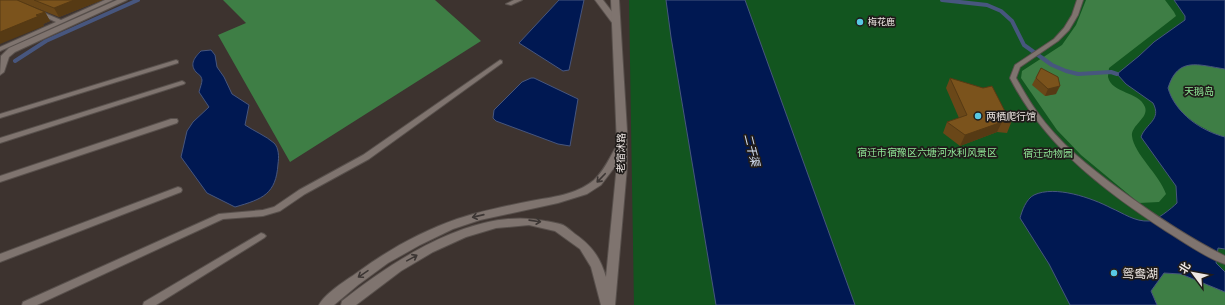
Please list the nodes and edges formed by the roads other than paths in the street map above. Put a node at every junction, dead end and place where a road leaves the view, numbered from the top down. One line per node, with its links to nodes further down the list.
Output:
1 (110, 0): 9 (lane)
2 (123, 0): 12 (main road)
3 (519, 0): 7 (lane)
4 (599, 0): 10 (main road)
5 (615, 0): 10 (main road, 老宿沭路)
6 (1080, 0): 25 (lane)
7 (509, 4)
8 (34, 11): 9 (lane)
9 (61, 22): 11 (lane)
10 (616, 22): 20 (main road, 老宿沭路)
11 (0, 49)
12 (2, 62): 15 (main road)
13 (176, 62): 17 (lane)
14 (500, 62): 26 (lane)
15 (0, 72)
16 (182, 83): 19 (lane)
17 (0, 116)
18 (174, 121): 21 (lane)
19 (0, 141)
20 (622, 145): 28 (main road, one-way to 28); 30 (main road, 老宿沭路)
21 (0, 179)
22 (178, 190): 24 (lane)
23 (262, 236): 27 (lane)
24 (0, 258)
25 (1223, 259)
26 (27, 305)
27 (148, 305)
28 (325, 305)
29 (347, 305): 30 (main road, one-way to 30)
30 (609, 305)

